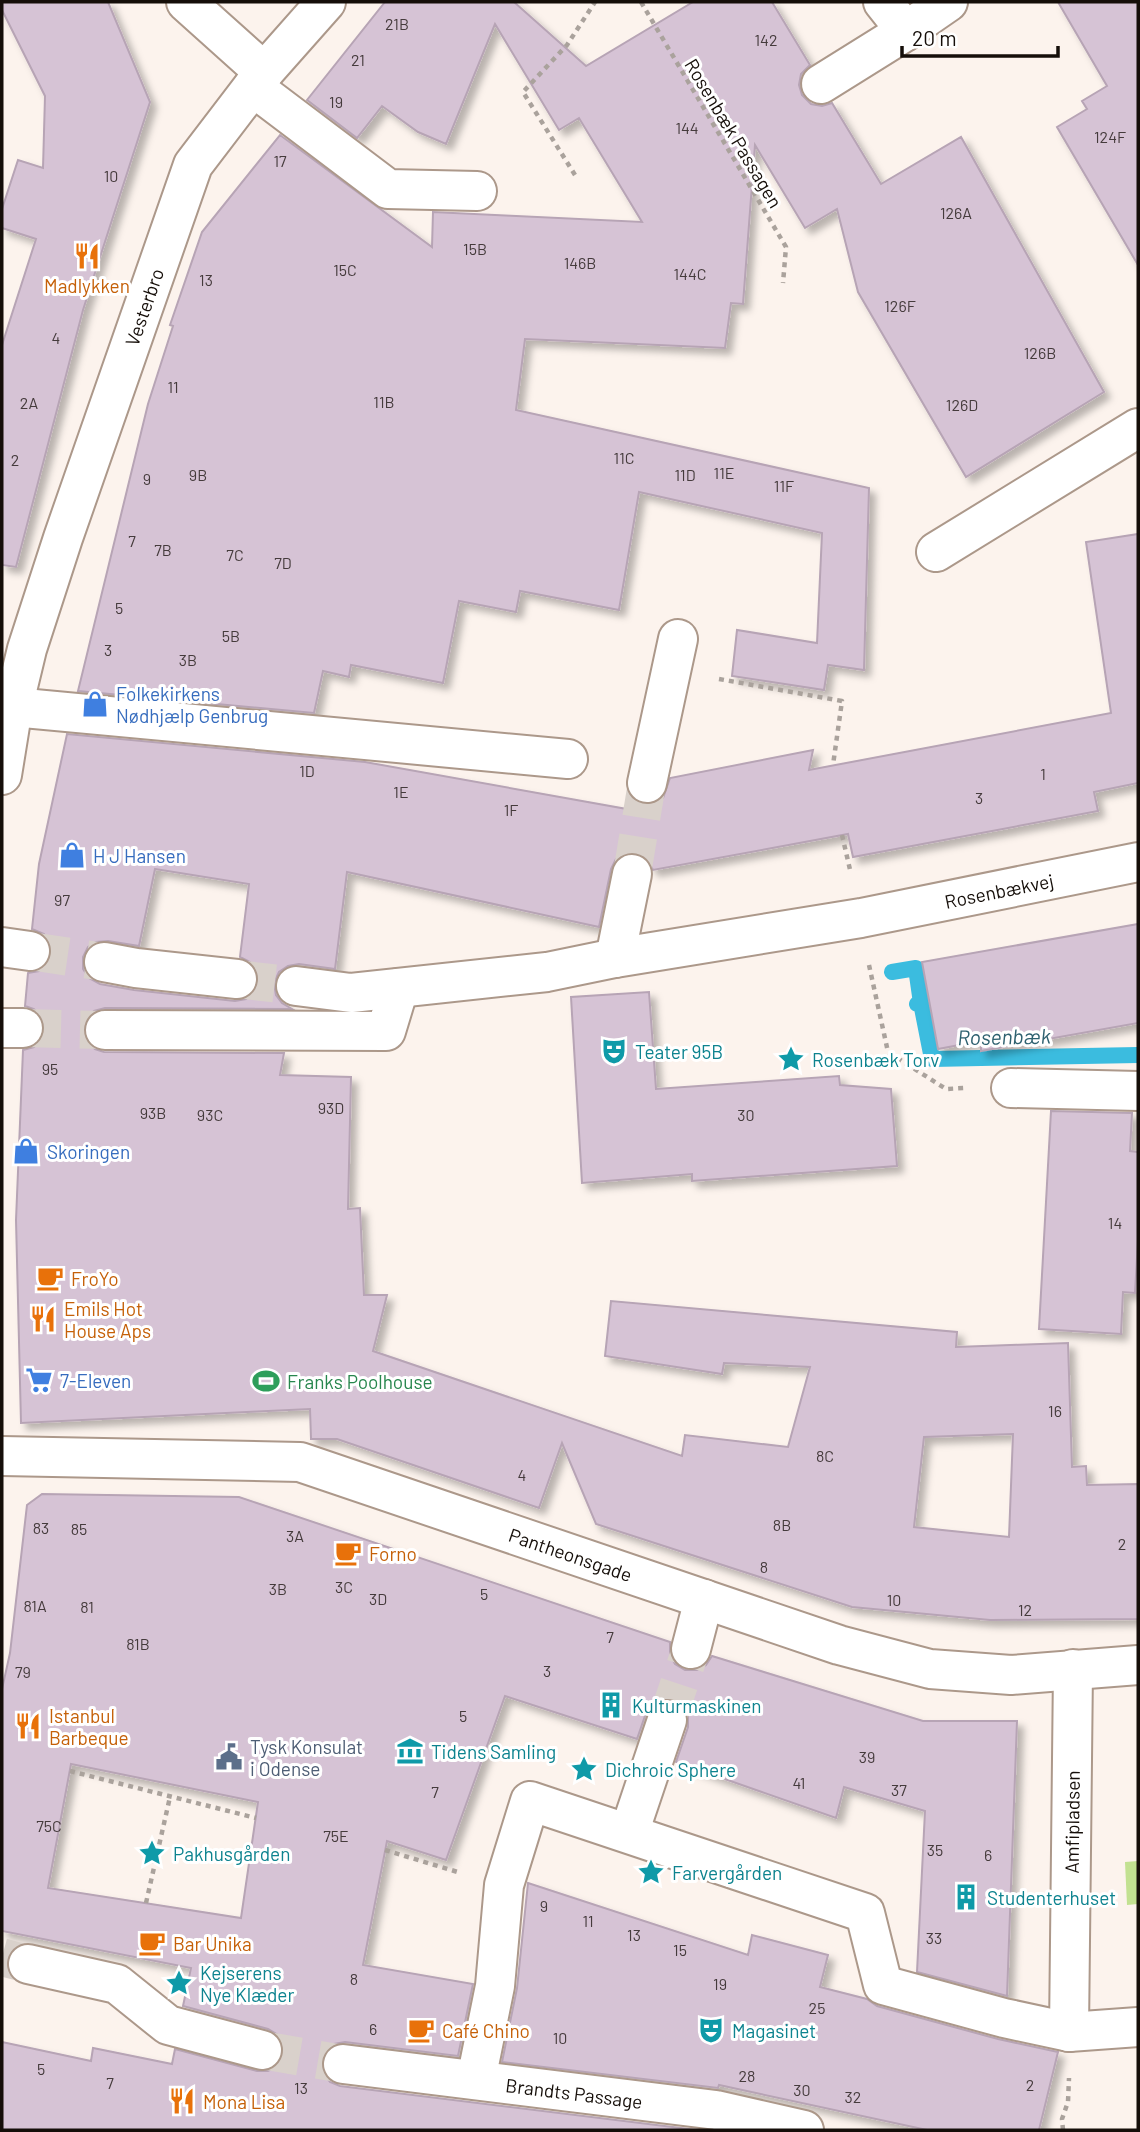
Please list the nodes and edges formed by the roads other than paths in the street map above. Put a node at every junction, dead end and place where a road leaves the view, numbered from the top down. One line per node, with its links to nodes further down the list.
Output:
1 (186, 2): 5 (street)
2 (326, 2): 5 (street, Vesterbro)
3 (948, 2): 4 (street)
4 (895, 16): 6 (street)
5 (259, 79): 7 (street); 11 (street, Vesterbro)
6 (821, 84)
7 (477, 191)
8 (1138, 429): 9 (street)
9 (936, 552)
10 (678, 639): 15 (street)
11 (15, 646): 12 (street, Vesterbro)
12 (13, 706): 13 (street); 14 (street, Vesterbro)
13 (568, 759)
14 (2, 775)
15 (647, 783)
16 (1138, 862): 18 (street, Rosenbækvej)
17 (632, 874): 18 (street)
18 (615, 958): 22 (street, Rosenbækvej)
19 (120, 965): 20 (street)
20 (237, 979)
21 (296, 986): 22 (street, Rosenbækvej)
22 (399, 988): 23 (street)
23 (105, 1030)
24 (994, 1088): 25 (street)
25 (1138, 1091)
26 (2, 1456): 27 (street, Pantheonsgade)
27 (704, 1599): 28 (street); 30 (street, Pantheonsgade)
28 (691, 1649)
29 (1138, 1665): 30 (street, Pantheonsgade)
30 (1073, 1669): 35 (street, Amfipladsen)
31 (667, 1720): 32 (street)
32 (629, 1833): 35 (street); 38 (street)
33 (29, 1964): 36 (street)
34 (1138, 2027): 35 (street)
35 (1069, 2032)
36 (262, 2050)
37 (343, 2064): 38 (street, Brandts Passage)
38 (476, 2080): 39 (street, Brandts Passage)
39 (804, 2130)

